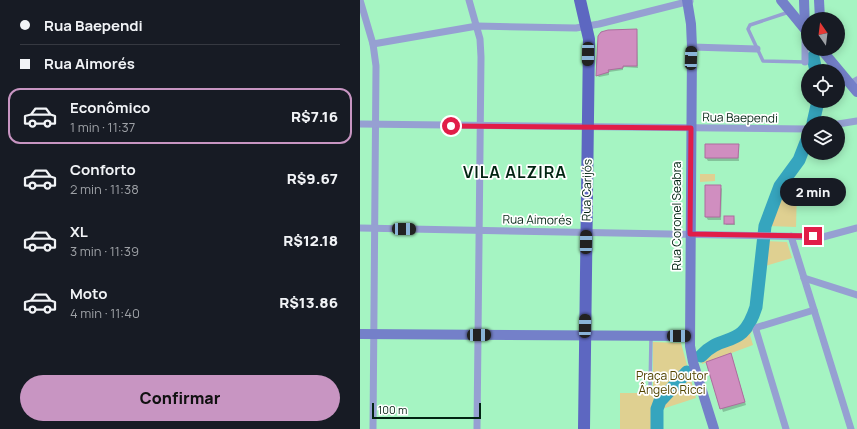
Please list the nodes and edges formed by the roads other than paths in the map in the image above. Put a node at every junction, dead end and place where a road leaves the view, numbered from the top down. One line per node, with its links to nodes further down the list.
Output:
1 (360, 0): 14 (street)
2 (470, 0): 12 (street)
3 (580, 0): 13 (main road, Rua Carijós)
4 (688, 0): 13 (street); 15 (street, Rua Coronel Seabra)
5 (781, 0): 8 (street)
6 (804, 0): 9 (street)
7 (819, 0): 10 (street)
8 (790, 12): 11 (street); 16 (lane)
9 (805, 12)
10 (820, 12)
11 (801, 25)
12 (477, 26): 13 (street); 14 (street); 26 (street)
13 (587, 26): 27 (main road, Rua Carijós)
14 (373, 44): 25 (street)
15 (692, 47): 16 (street); 28 (street, Rua Coronel Seabra)
16 (756, 49): 19 (lane)
17 (805, 56): 19 (street)
18 (829, 56): 20 (street)
19 (805, 62)
20 (854, 82): 21 (street)
21 (857, 92)
22 (857, 121): 23 (street)
23 (845, 123)
24 (360, 124): 25 (street, Rua Baependi)
25 (376, 124): 26 (street, Rua Baependi); 32 (street)
26 (480, 126): 27 (street, Rua Baependi); 33 (street)
27 (588, 127): 28 (street, Rua Baependi); 34 (main road, Rua Carijós)
28 (691, 128): 29 (street, Rua Baependi); 35 (street, Rua Coronel Seabra)
29 (801, 129)
30 (360, 228): 32 (street, Rua Aimorés)
31 (857, 228): 36 (street, Rua Aimorés)
32 (374, 229): 33 (street, Rua Aimorés); 41 (street)
33 (479, 230): 34 (street, Rua Aimorés); 42 (street)
34 (586, 232): 35 (street, Rua Aimorés); 43 (main road, Rua Carijós)
35 (690, 234): 36 (street, Rua Aimorés); 45 (street, Rua Coronel Seabra)
36 (791, 236): 37 (street)
37 (804, 278): 38 (street); 39 (street)
38 (857, 295)
39 (814, 310): 51 (street); 52 (street)
40 (360, 334): 41 (street)
41 (373, 334): 42 (street); 47 (street)
42 (479, 335): 43 (street); 48 (street)
43 (585, 335): 44 (street); 49 (main road, Rua Carijós)
44 (650, 336): 45 (street); 46 (lane)
45 (690, 336): 50 (street, Rua Coronel Seabra)
46 (650, 390)
47 (373, 429)
48 (477, 429)
49 (584, 429)
50 (714, 429)
51 (786, 429)
52 (851, 429)

